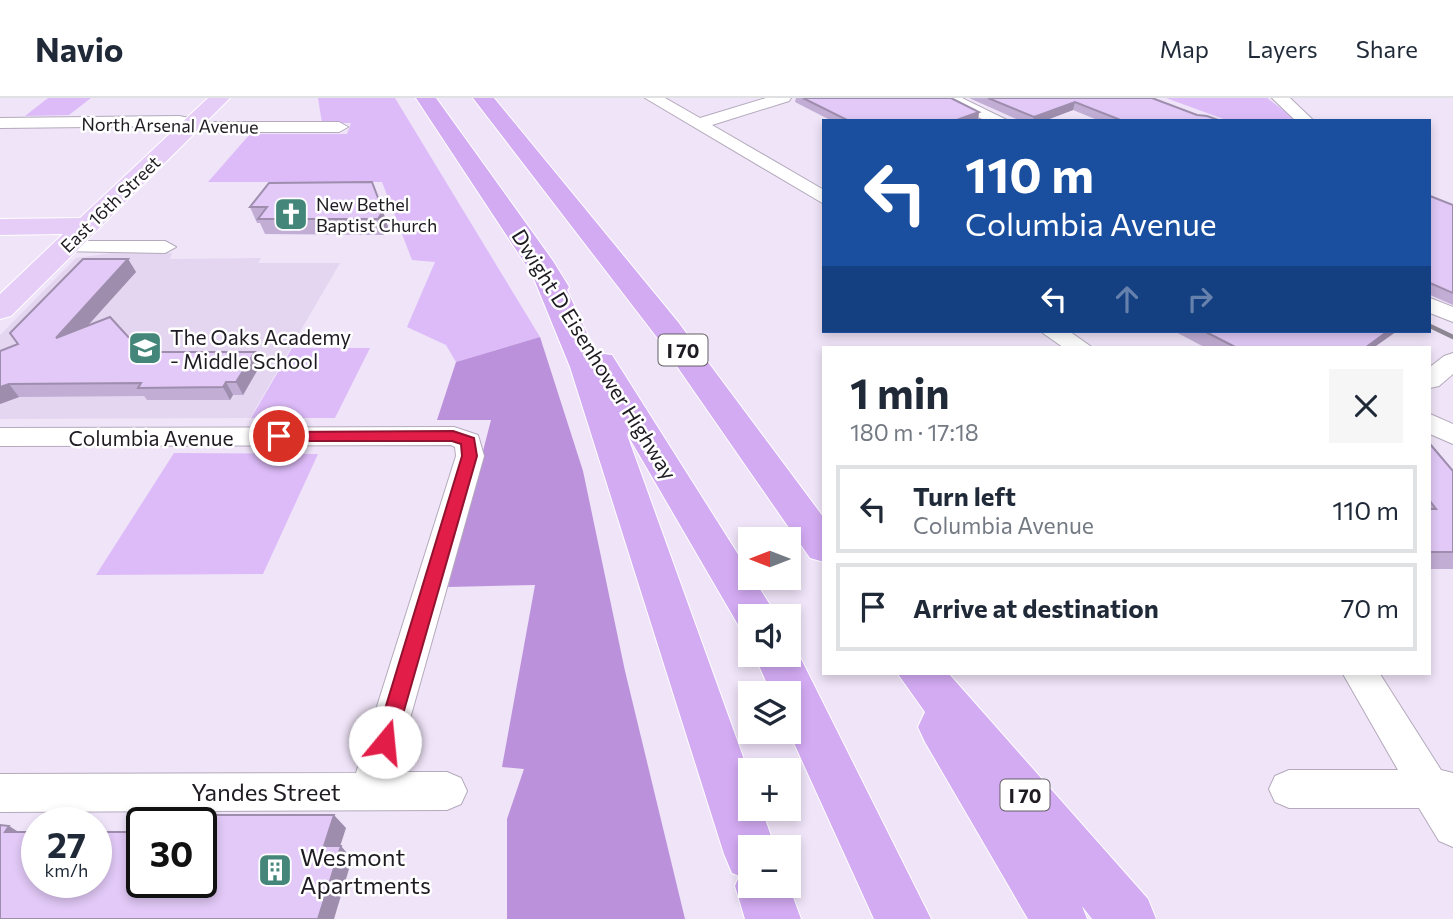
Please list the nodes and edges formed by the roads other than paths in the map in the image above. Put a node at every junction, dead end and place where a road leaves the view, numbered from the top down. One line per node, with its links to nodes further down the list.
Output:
1 (220, 98): 11 (main road, East 16th Street)
2 (426, 98): 19 (highway, Dwight D Eisenhower Highway)
3 (483, 98): 30 (highway, I 70)
4 (653, 98): 12 (street)
5 (783, 98): 12 (street)
6 (948, 98): 8 (street)
7 (1280, 98): 9 (street)
8 (996, 119)
9 (1304, 119)
10 (0, 123): 11 (street, North Arsenal Avenue)
11 (193, 124): 13 (street, North Arsenal Avenue); 15 (main road, East 16th Street)
12 (698, 124): 14 (street)
13 (339, 127)
14 (822, 197)
15 (87, 226): 16 (main road); 17 (main road, East 16th Street)
16 (0, 227)
17 (65, 247): 18 (street); 21 (main road, East 16th Street)
18 (165, 247)
19 (543, 267): 31 (highway, Dwight D Eisenhower Highway); 42 (highway)
20 (1431, 305): 22 (street)
21 (0, 310)
22 (1453, 315)
23 (1056, 333): 24 (street)
24 (1078, 346)
25 (1453, 361): 26 (street)
26 (1431, 379)
27 (1431, 424): 28 (street)
28 (1453, 435)
29 (0, 437): 38 (street, Columbia Avenue)
30 (822, 544)
31 (748, 604)
32 (782, 667): 44 (highway)
33 (911, 675): 46 (highway)
34 (922, 675): 47 (highway, I 70)
35 (1362, 675): 37 (street)
36 (1289, 789): 37 (street)
37 (1442, 789): 41 (street)
38 (370, 790): 39 (street, Yandes Street); 40 (street, Yandes Street)
39 (447, 791)
40 (0, 793)
41 (1453, 827)
42 (745, 835)
43 (766, 898): 45 (highway)
44 (899, 914)
45 (773, 919)
46 (1059, 919)
47 (1128, 919)

